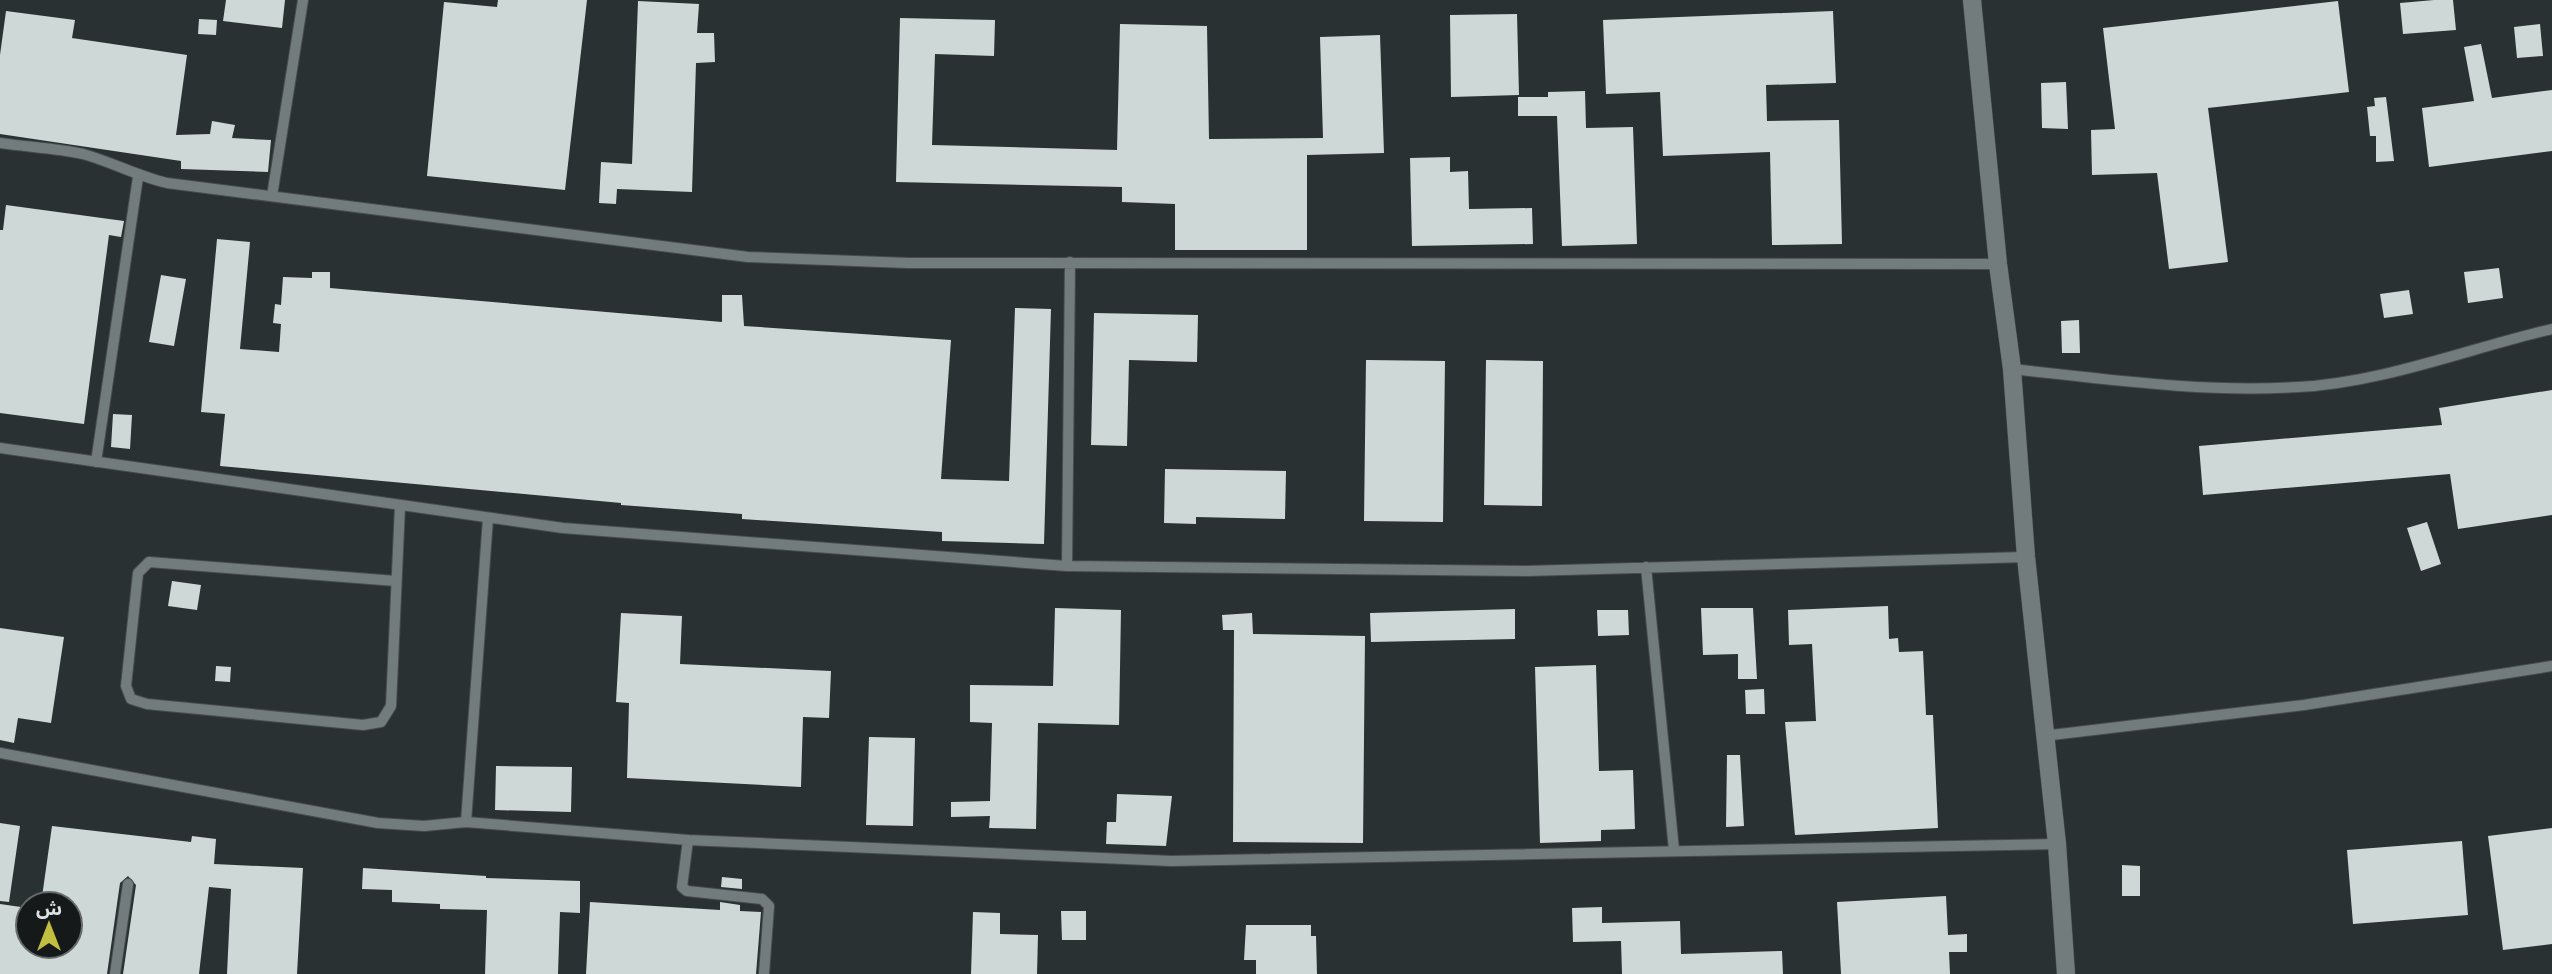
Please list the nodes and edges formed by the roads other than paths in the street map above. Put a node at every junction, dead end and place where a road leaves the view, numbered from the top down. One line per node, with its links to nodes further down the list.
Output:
1 (303, 0): 5 (lane)
2 (1972, 0): 7 (street)
3 (0, 143): 4 (lane)
4 (138, 177): 5 (lane); 11 (lane)
5 (272, 195): 6 (lane)
6 (1070, 262): 7 (lane); 15 (lane)
7 (1998, 264): 9 (street)
8 (2552, 329): 9 (lane)
9 (2012, 369): 14 (street)
10 (0, 448): 11 (lane)
11 (96, 462): 12 (lane)
12 (400, 506): 13 (lane); 17 (lane)
13 (488, 518): 15 (lane); 21 (lane)
14 (2026, 557): 16 (lane); 19 (street)
15 (1068, 566): 16 (lane)
16 (1646, 567): 24 (lane)
17 (396, 581): 17 (lane)
18 (2552, 666): 19 (lane)
19 (2043, 736): 23 (street)
20 (0, 753): 21 (lane)
21 (466, 822): 22 (lane)
22 (688, 840): 24 (lane); 27 (lane)
23 (2057, 844): 24 (lane); 28 (street)
24 (1674, 850)
25 (128, 884): 26 (lane)
26 (115, 974)
27 (764, 974)
28 (2066, 974)

